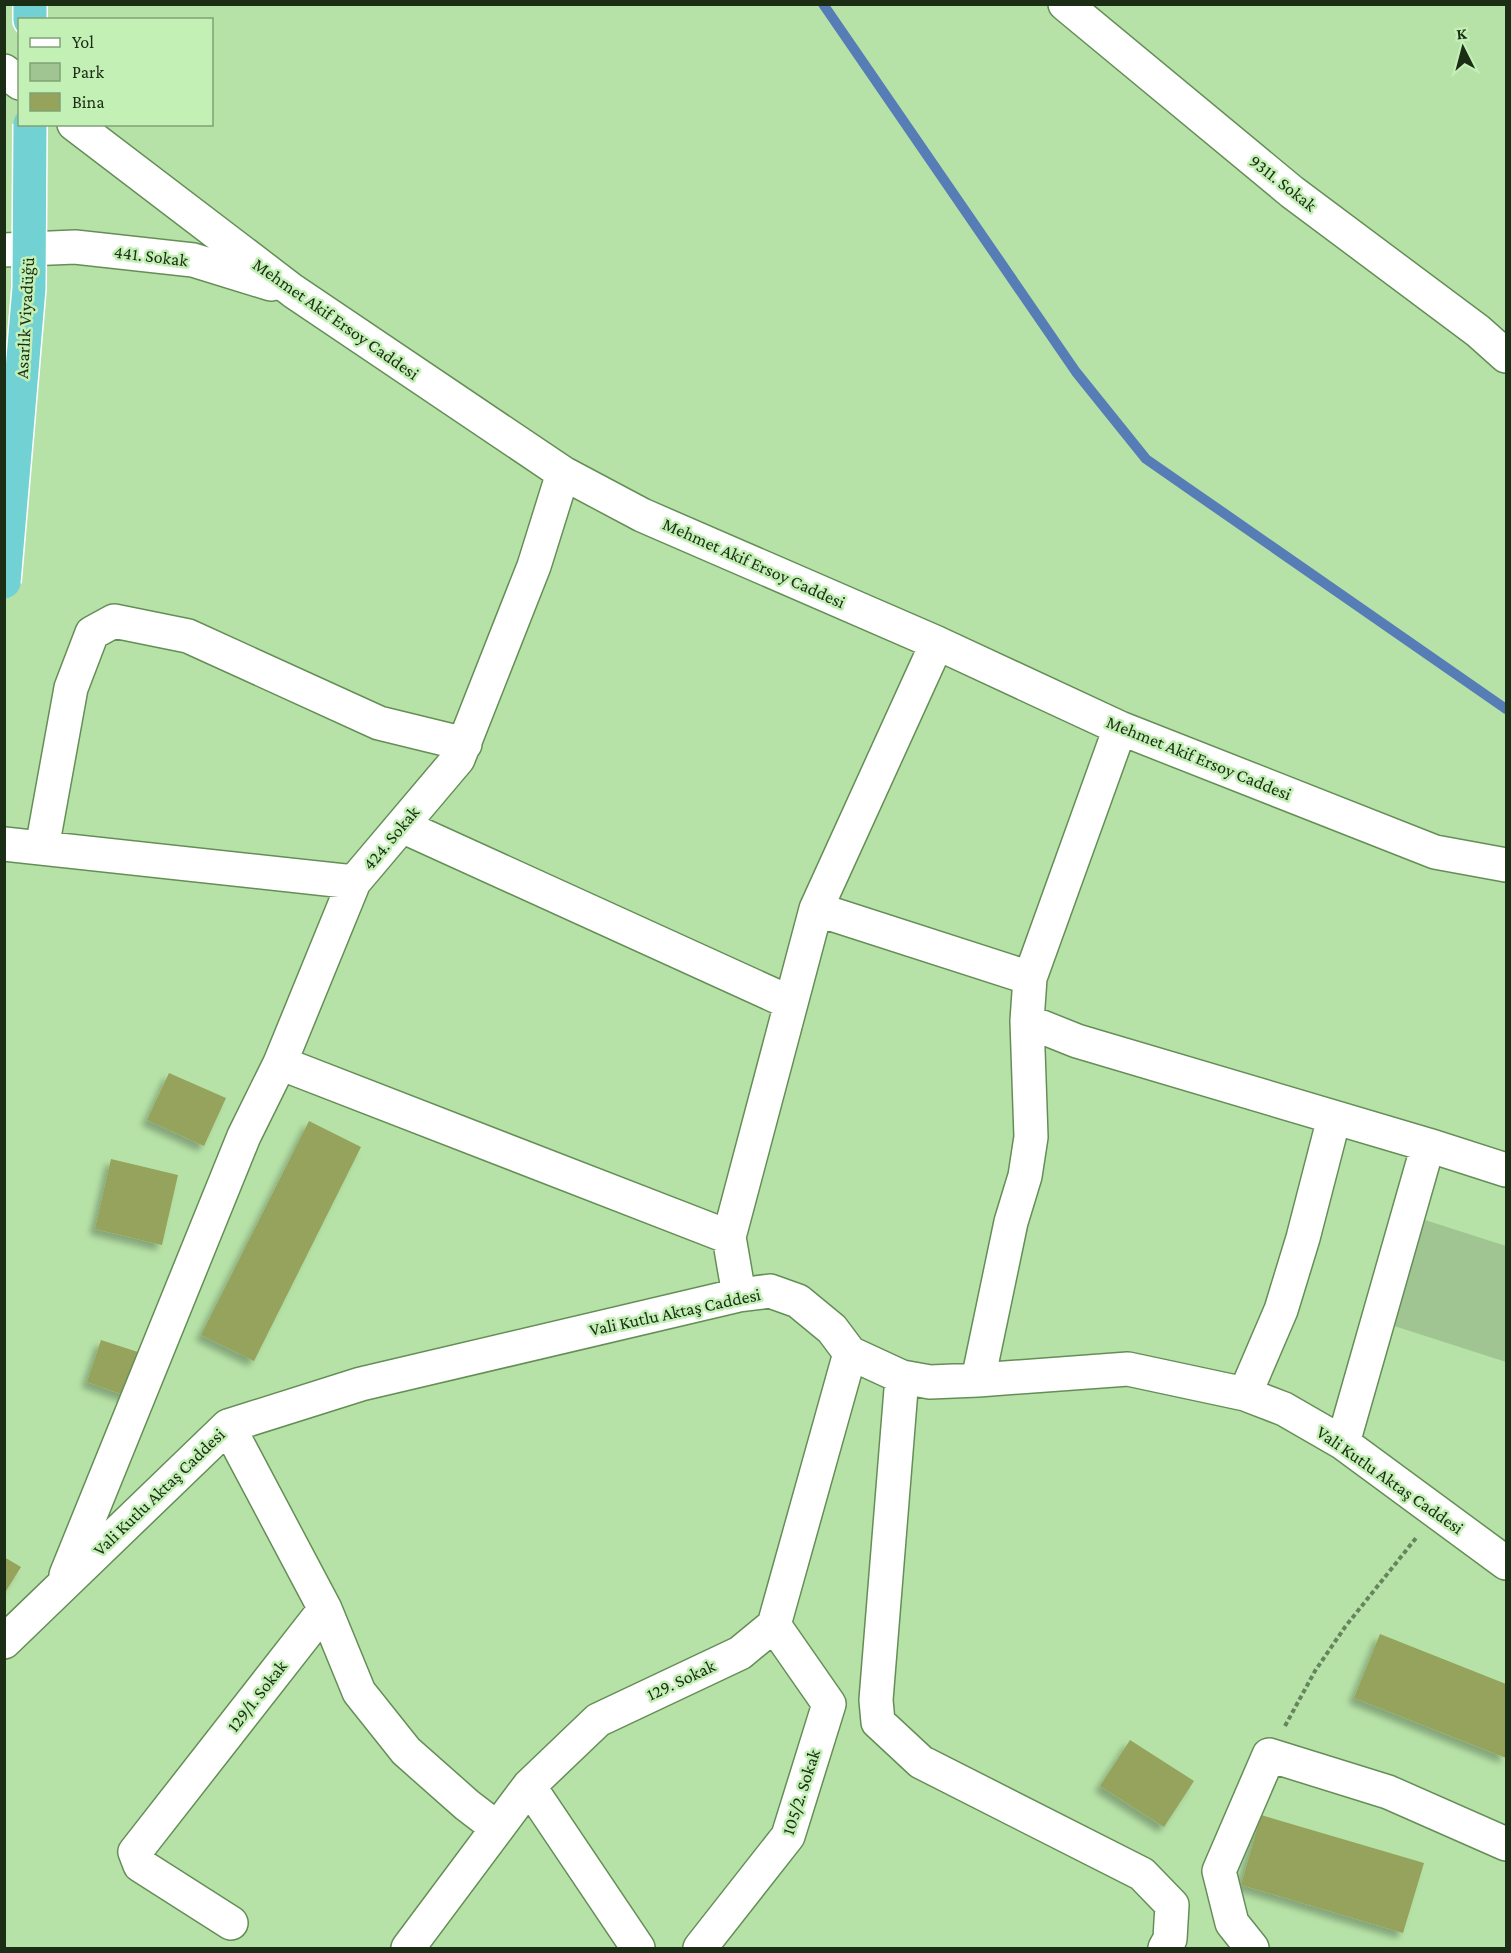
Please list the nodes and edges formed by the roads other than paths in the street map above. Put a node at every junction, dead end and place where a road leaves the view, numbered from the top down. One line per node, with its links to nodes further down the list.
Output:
1 (1065, 4): 8 (street, 9311. Sokak)
2 (4, 71): 3 (street)
3 (18, 82)
4 (30, 126): 10 (highway, Asarlık Viyadüğü, bridge)
5 (77, 126): 7 (street, Mehmet Akif Ersoy Caddesi)
6 (4, 250): 7 (street, 441. Sokak)
7 (292, 291): 9 (street, Mehmet Akif Ersoy Caddesi)
8 (1506, 356)
9 (563, 473): 11 (street, Mehmet Akif Ersoy Caddesi); 13 (street, 424. Sokak)
10 (4, 582)
11 (937, 643): 12 (street, Mehmet Akif Ersoy Caddesi); 19 (street)
12 (1120, 728): 17 (street, Mehmet Akif Ersoy Caddesi); 20 (street)
13 (465, 744): 14 (street, 424. Sokak); 16 (street)
14 (402, 826): 18 (street, 424. Sokak); 21 (street)
15 (4, 844): 16 (street, 424. Sokak)
16 (42, 848): 18 (street, 424. Sokak)
17 (1506, 865)
18 (354, 882): 23 (street)
19 (816, 909): 20 (street); 21 (street)
20 (1030, 978): 22 (street)
21 (791, 1003): 27 (street)
22 (1027, 1022): 24 (street); 31 (street)
23 (280, 1064): 27 (street); 36 (street)
24 (1334, 1118): 25 (street); 32 (street)
25 (1428, 1145): 26 (street); 34 (street)
26 (1506, 1170)
27 (729, 1237): 28 (street)
28 (739, 1295): 29 (street, Vali Kutlu Aktaş Caddesi); 33 (street, Vali Kutlu Aktaş Caddesi)
29 (850, 1353): 30 (street, Vali Kutlu Aktaş Caddesi); 38 (street)
30 (902, 1377): 31 (street, Vali Kutlu Aktaş Caddesi); 47 (street)
31 (978, 1380): 32 (street, Vali Kutlu Aktaş Caddesi)
32 (1245, 1394): 34 (street, Vali Kutlu Aktaş Caddesi)
33 (228, 1426): 36 (street, Vali Kutlu Aktaş Caddesi); 37 (street)
34 (1343, 1443): 35 (street, Vali Kutlu Aktaş Caddesi)
35 (1506, 1563)
36 (62, 1585): 39 (street, Vali Kutlu Aktaş Caddesi)
37 (325, 1609): 41 (street); 43 (street, 129/1. Sokak)
38 (774, 1625): 40 (street, 129. Sokak); 46 (street, 105/2. Sokak)
39 (4, 1642)
40 (529, 1786): 41 (street, 129. Sokak); 45 (street)
41 (497, 1828): 44 (street, 129. Sokak)
42 (1506, 1844): 48 (street)
43 (231, 1923)
44 (408, 1948)
45 (638, 1948)
46 (700, 1948)
47 (1165, 1948)
48 (1252, 1948)

